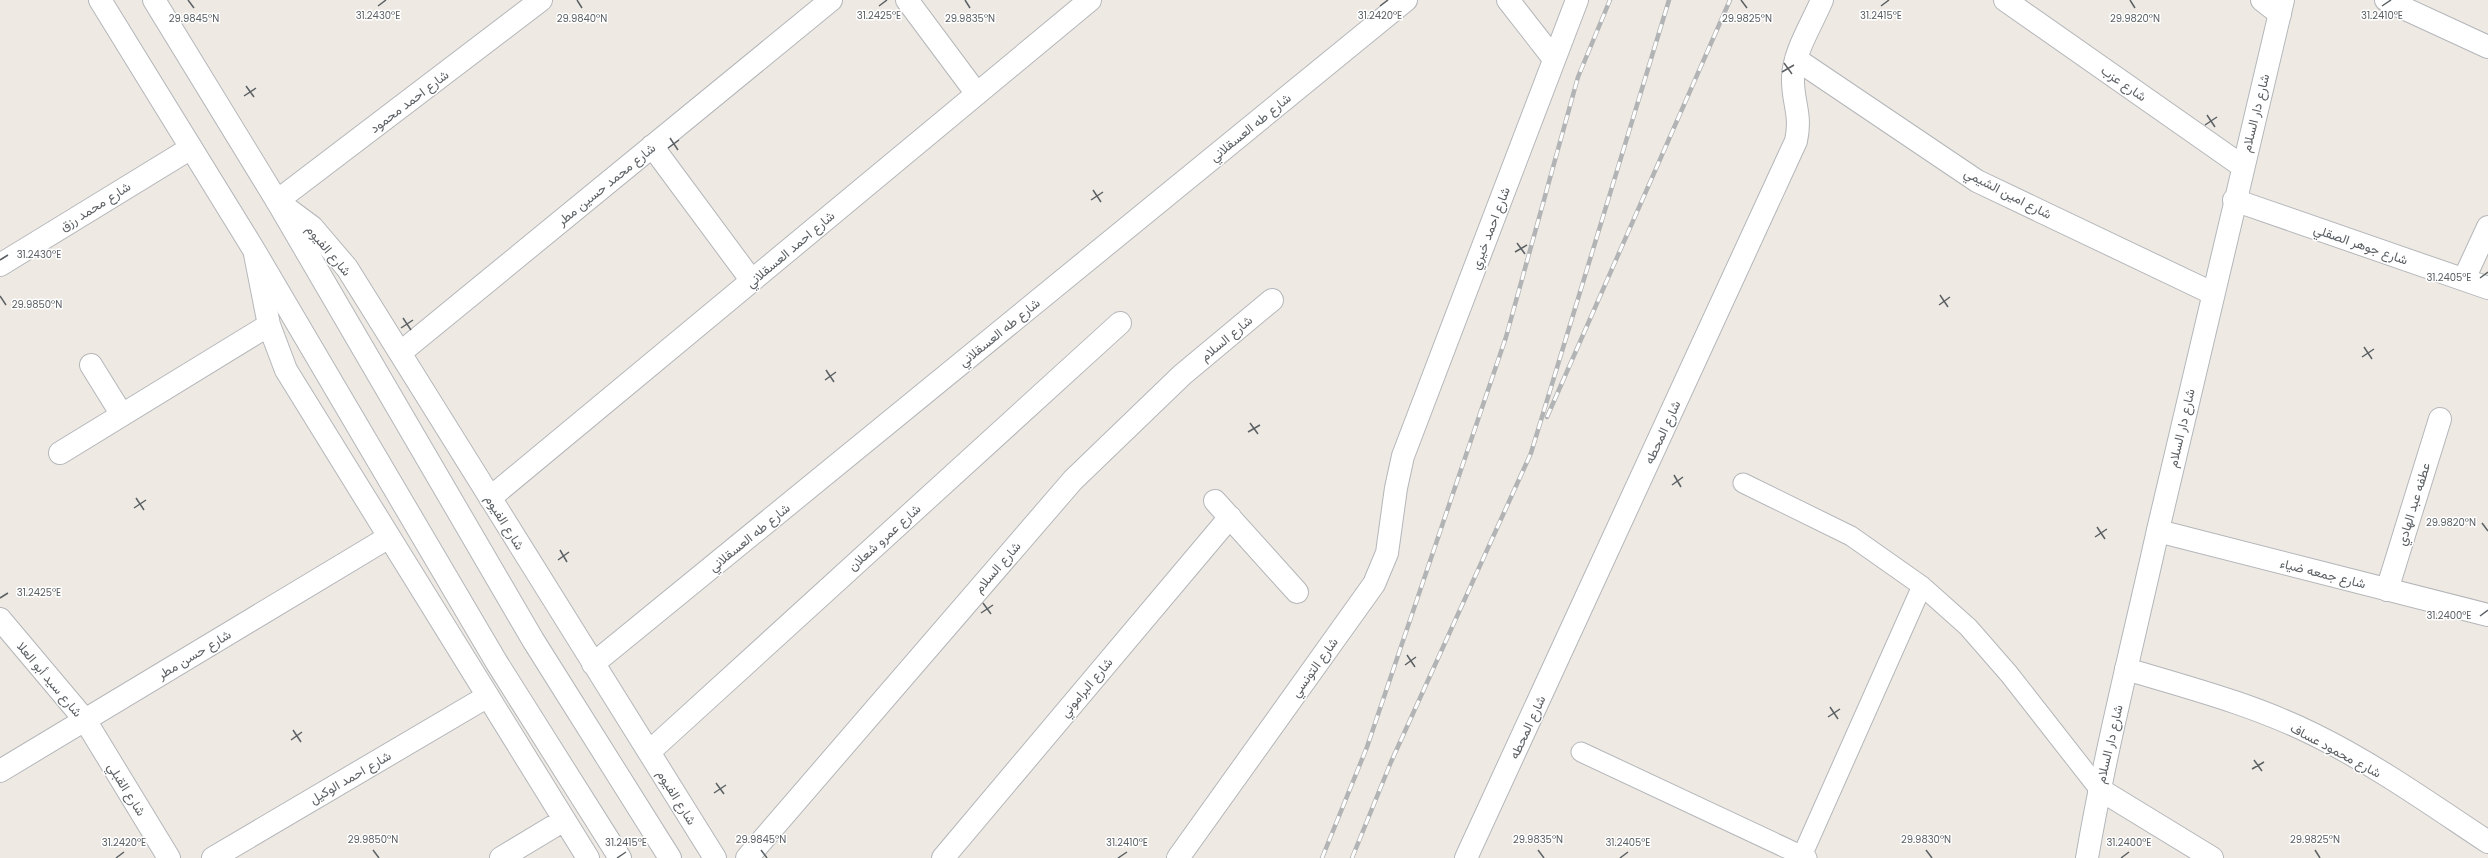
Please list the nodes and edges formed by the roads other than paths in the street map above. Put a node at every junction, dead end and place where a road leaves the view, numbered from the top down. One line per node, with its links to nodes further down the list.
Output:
1 (100, 0): 20 (street)
2 (541, 0): 23 (street, شارع احمد محمود)
3 (831, 0): 19 (street, شارع محمد حسين مطر)
4 (907, 0): 18 (street)
5 (1090, 0): 18 (street, شارع احمد العسقلاني)
6 (1406, 0): 51 (street, شارع طه العسقلاني)
7 (1508, 0): 16 (street)
8 (1577, 0): 16 (street, شارع احمد خيري)
9 (1822, 0): 17 (street, شارع المحطه)
10 (2005, 0): 21 (street, شارع عزب)
11 (2262, 0): 14 (street)
12 (2386, 0): 15 (street)
13 (157, 1): 23 (street, شارع الفيوم)
14 (2282, 7): 21 (street, شارع دار السلام)
15 (2488, 46)
16 (1554, 59): 39 (street, شارع احمد خيري)
17 (1796, 59): 30 (street, شارع امين الشيمي); 72 (street, شارع المحطه)
18 (977, 94): 27 (street, شارع احمد العسقلاني)
19 (652, 146): 27 (street); 34 (street, شارع محمد حسين مطر)
20 (191, 148): 25 (street); 26 (street, شارع محمد رزق)
21 (2242, 166): 22 (street, شارع دار السلام)
22 (2234, 200): 28 (street, شارع جوهر الصقلي); 30 (street, شارع دار السلام)
23 (277, 201): 34 (street, شارع الفيوم); 67 (street, شارع الفيوم)
24 (2488, 227): 28 (street)
25 (254, 250): 33 (street); 66 (street)
26 (0, 265)
27 (752, 280): 41 (street, شارع احمد العسقلاني)
28 (2464, 280): 29 (street, شارع جوهر الصقلي)
29 (2488, 288)
30 (2212, 293): 44 (street, شارع دار السلام)
31 (1272, 300): 69 (street, شارع السلام)
32 (1120, 322): 55 (street, شارع عمرو شعلان)
33 (269, 325): 36 (street); 45 (street)
34 (400, 353): 41 (street, شارع الفيوم)
35 (91, 365): 36 (street)
36 (122, 415): 38 (street)
37 (2440, 419): 47 (street, عطفه عبد الهادي)
38 (60, 453)
39 (1403, 456): 71 (street, شارع التونسي)
40 (1743, 483): 46 (lane)
41 (490, 498): 51 (street, شارع الفيوم)
42 (1216, 500): 43 (street)
43 (1230, 517): 48 (street); 70 (street, شارع البراموني)
44 (2158, 531): 47 (street, شارع جمعه ضياء); 52 (street, شارع دار السلام)
45 (389, 537): 53 (street); 54 (street, شارع حسن مطر)
46 (1922, 586): 58 (lane); 61 (lane)
47 (2387, 590): 49 (street, شارع جمعه ضياء)
48 (1297, 592)
49 (2488, 615)
50 (0, 619): 54 (street, شارع سيد أبو العلا)
51 (593, 664): 55 (street, شارع الفيوم)
52 (2126, 669): 58 (street, شارع دار السلام); 60 (street, شارع محمود عساف)
53 (488, 696): 59 (street); 63 (street, شارع احمد الوكيل)
54 (85, 720): 57 (street, شارع حسن مطر); 62 (street, شارع القبلي)
55 (649, 752): 68 (street, شارع الفيوم)
56 (1581, 752): 61 (lane)
57 (0, 771)
58 (2099, 789): 73 (street, شارع دار السلام); 74 (street)
59 (564, 820): 64 (street); 65 (street)
60 (2488, 842)
61 (1804, 857)
62 (169, 858)
63 (212, 858)
64 (501, 858)
65 (588, 858)
66 (620, 858)
67 (670, 858)
68 (715, 858)
69 (747, 858)
70 (943, 858)
71 (1178, 858)
72 (1466, 858)
73 (2087, 858)
74 (2212, 858)

